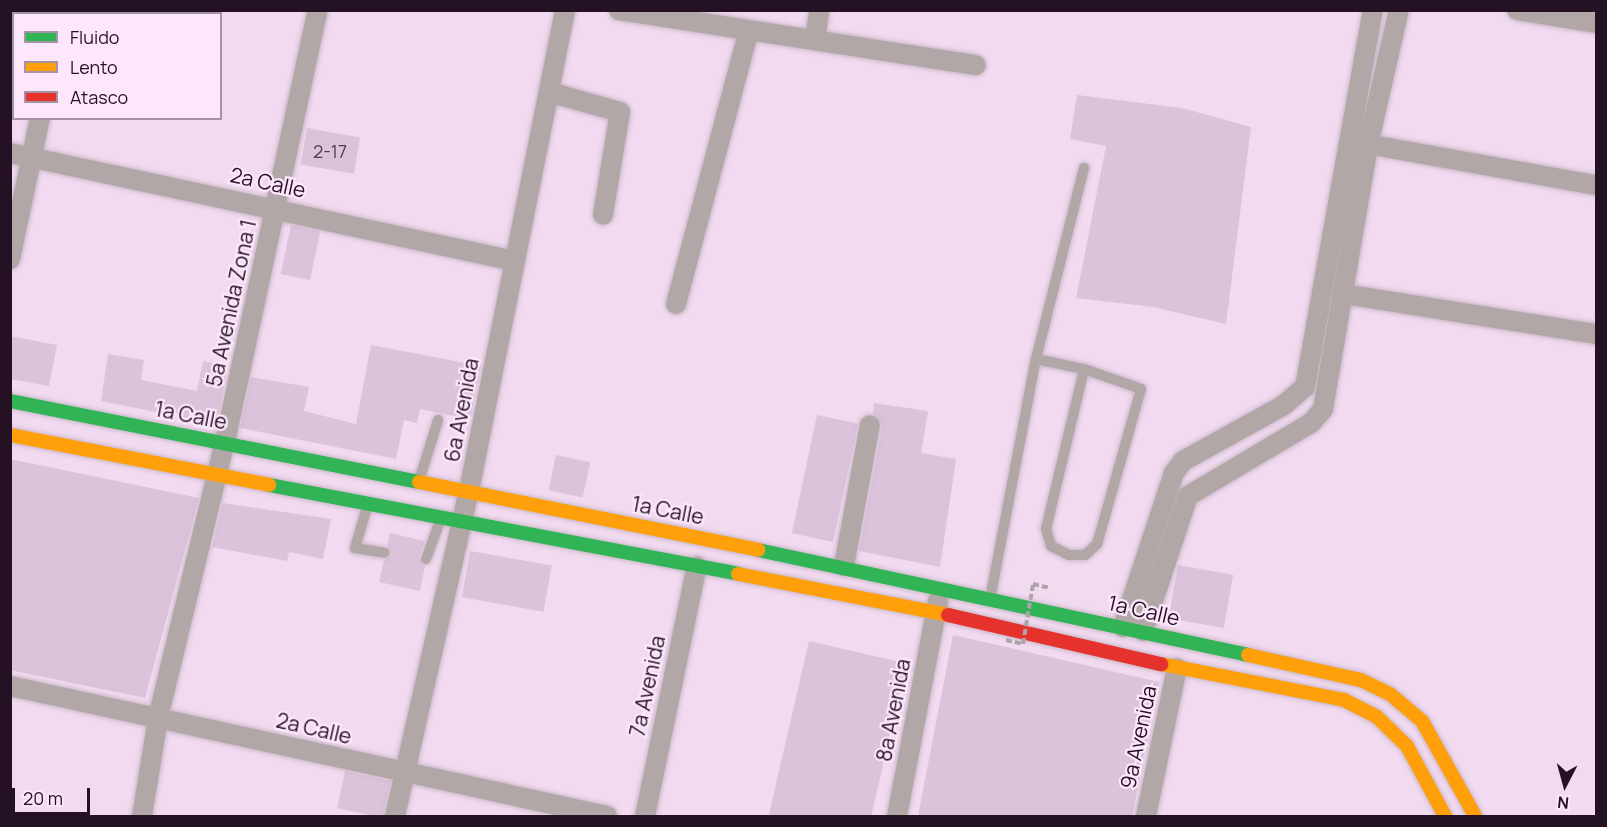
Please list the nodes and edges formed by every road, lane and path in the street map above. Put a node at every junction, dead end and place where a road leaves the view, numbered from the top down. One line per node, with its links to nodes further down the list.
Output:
1 (318, 10): 20 (street, 5a Avenida Zona 1)
2 (565, 10): 12 (street, 6a Avenida)
3 (620, 10): 9 (street)
4 (819, 10): 10 (street)
5 (1373, 10): 14 (street)
6 (1399, 10): 15 (street)
7 (1517, 10): 8 (street)
8 (1596, 23)
9 (747, 33): 10 (street); 25 (street)
10 (815, 40): 11 (street)
11 (976, 65)
12 (549, 92): 21 (street); 23 (street, 6a Avenida)
13 (40, 120): 17 (street)
14 (1348, 140): 15 (street); 48 (street)
15 (1368, 146): 19 (street); 24 (street)
16 (10, 153): 17 (street, 2a Calle)
17 (31, 157): 20 (street, 2a Calle); 22 (street)
18 (1084, 168): 27 (lane)
19 (1596, 185)
20 (277, 208): 23 (street, 2a Calle); 33 (street, 5a Avenida Zona 1)
21 (603, 215)
22 (10, 259)
23 (515, 261): 36 (street, 6a Avenida)
24 (1343, 294): 26 (street); 49 (street)
25 (676, 304)
26 (1596, 334)
27 (1036, 359): 28 (lane); 46 (lane)
28 (1084, 369): 28 (lane)
29 (10, 401): 33 (main road, 1a Calle)
30 (438, 420): 35 (lane)
31 (870, 425): 42 (street)
32 (10, 435): 34 (main road)
33 (225, 442): 34 (street, 5a Avenida Zona 1); 35 (main road, 1a Calle)
34 (216, 474): 37 (main road); 53 (street, 5a Avenida Zona 1)
35 (419, 481): 36 (main road, 1a Calle)
36 (469, 491): 38 (street, 6a Avenida); 42 (main road, 1a Calle)
37 (368, 504): 38 (main road); 39 (lane)
38 (450, 520): 40 (lane); 41 (main road); 54 (street, 6a Avenida)
39 (385, 553)
40 (426, 559)
41 (697, 566): 45 (main road); 58 (street, 7a Avenida)
42 (844, 566): 43 (main road, 1a Calle); 45 (main road)
43 (941, 586): 46 (main road, 1a Calle); 47 (street, 8a Avenida)
44 (1050, 588): 50 (path, bridge)
45 (839, 594): 47 (main road)
46 (991, 597): 48 (main road, 1a Calle)
47 (936, 612): 51 (main road); 59 (street, 8a Avenida)
48 (1123, 627): 49 (main road, 1a Calle)
49 (1143, 631): 62 (main road, 1a Calle)
50 (1006, 640)
51 (1177, 668): 60 (street, 9a Avenida); 61 (main road)
52 (10, 686): 53 (street, 2a Calle)
53 (158, 718): 54 (street, 2a Calle); 55 (street, 5a Avenida Zona 1)
54 (404, 773): 56 (street, 6a Avenida); 57 (street, 2a Calle)
55 (142, 816)
56 (395, 816)
57 (607, 816)
58 (645, 816)
59 (897, 816)
60 (1146, 816)
61 (1445, 816)
62 (1475, 816)

